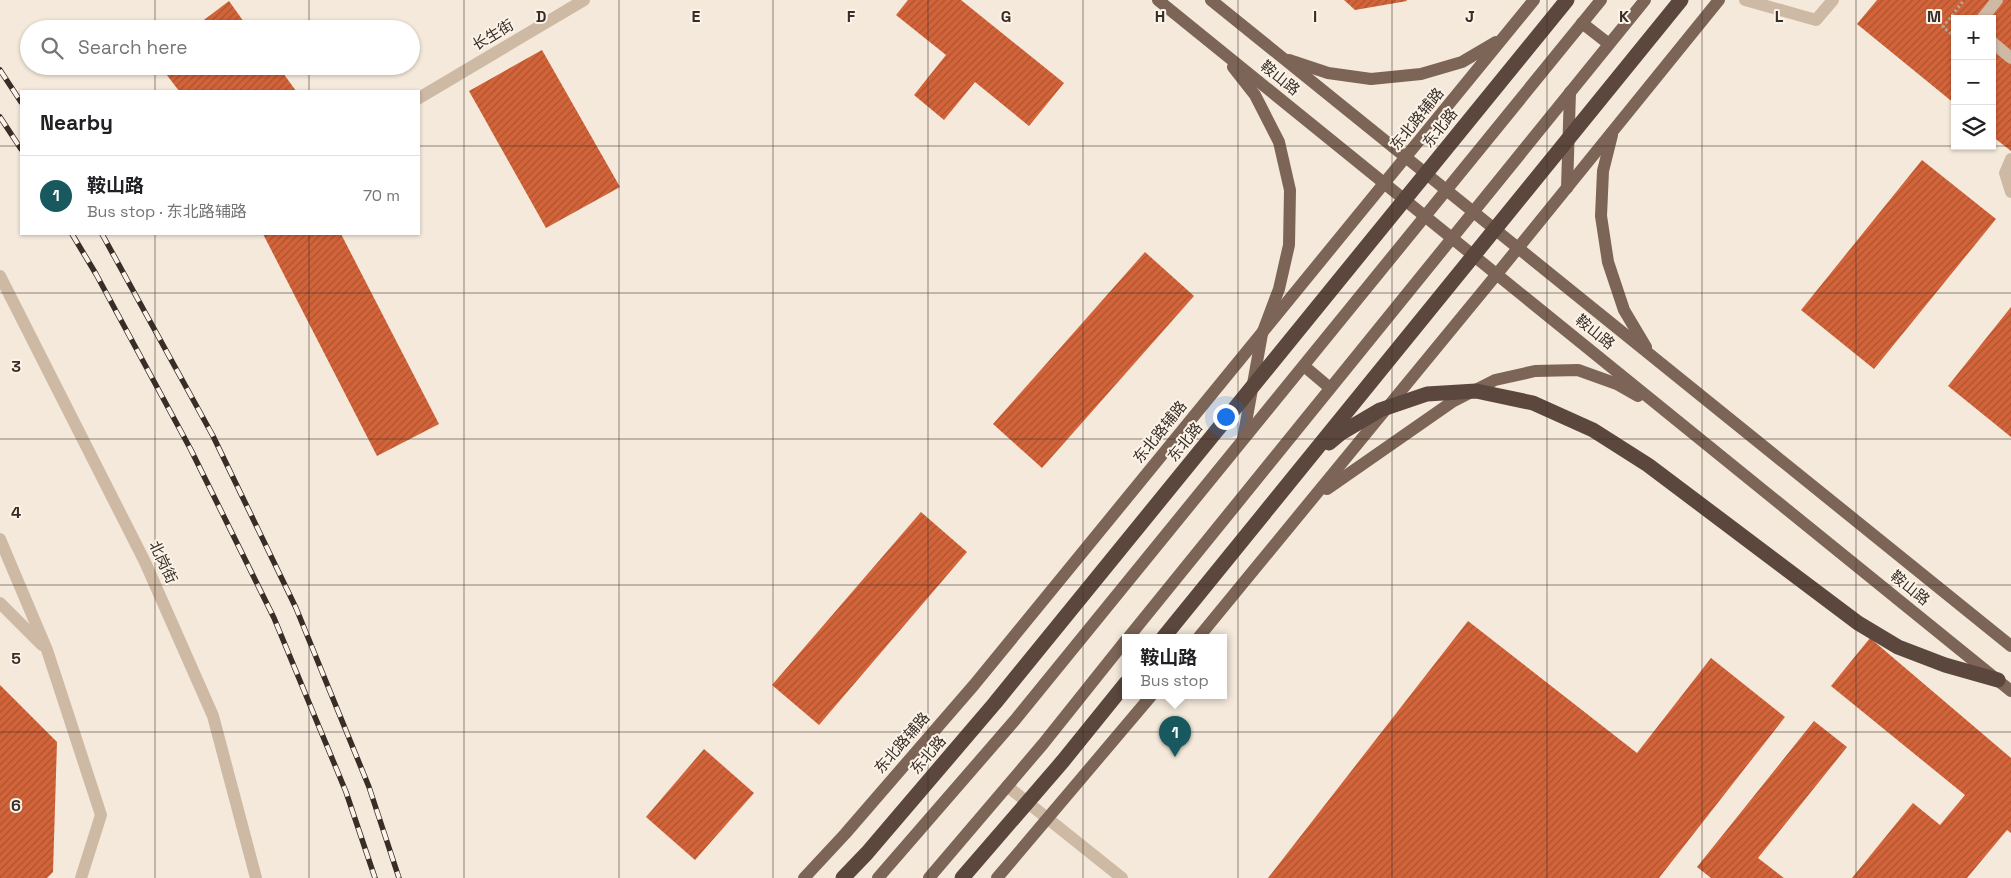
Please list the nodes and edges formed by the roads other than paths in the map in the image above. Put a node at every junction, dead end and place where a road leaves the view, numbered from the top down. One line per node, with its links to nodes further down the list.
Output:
1 (584, 0): 22 (street, 长生街)
2 (1158, 0): 18 (main road, 鞍山路)
3 (1211, 0): 19 (main road, 鞍山路)
4 (1534, 0): 15 (main road, 东北路辅路)
5 (1567, 0): 61 (highway, 东北路)
6 (1601, 0): 14 (main road)
7 (1645, 0): 16 (main road)
8 (1682, 0): 42 (highway)
9 (1718, 0): 23 (main road)
10 (1745, 0): 11 (street)
11 (1833, 0)
12 (1997, 0): 13 (street)
13 (1985, 15)
14 (1582, 23): 16 (main road); 28 (main road)
15 (1505, 36): 19 (main road); 24 (main road, 东北路辅路)
16 (1609, 44): 21 (main road)
17 (1996, 45): 20 (street)
18 (1219, 49): 26 (main road, 鞍山路); 36 (main road)
19 (1282, 57): 24 (main road, 鞍山路)
20 (2011, 58)
21 (1570, 92): 27 (main road); 30 (main road)
22 (420, 97)
23 (1613, 131): 27 (main road); 37 (main road)
24 (1406, 158): 26 (main road, 东北路辅路); 28 (main road, 鞍山路)
25 (2011, 159): 29 (street)
26 (1385, 184): 31 (main road, 鞍山路); 36 (main road, 东北路辅路)
27 (1567, 188): 33 (main road)
28 (1447, 190): 30 (main road, 鞍山路); 31 (main road)
29 (2011, 192)
30 (1473, 212): 32 (main road); 33 (main road, 鞍山路)
31 (1426, 216): 32 (main road, 鞍山路); 38 (main road)
32 (1451, 238): 34 (main road, 鞍山路); 39 (main road)
33 (1518, 248): 34 (main road); 37 (main road, 鞍山路)
34 (1497, 274): 40 (main road, 鞍山路); 43 (main road)
35 (0, 276): 59 (street, 北岗街)
36 (1262, 334): 41 (main road); 60 (main road, 东北路辅路)
37 (1651, 355): 50 (main road, 鞍山路)
38 (1304, 366): 39 (main road); 41 (main road)
39 (1330, 388): 46 (main road)
40 (1667, 412): 43 (main road); 52 (main road, 鞍山路)
41 (1243, 440): 62 (main road)
42 (1304, 465): 47 (highway); 52 (highway)
43 (1314, 497): 48 (main road)
44 (0, 539): 51 (street)
45 (0, 603): 51 (street)
46 (1131, 634)
47 (1165, 634)
48 (1201, 634)
49 (1122, 645): 56 (main road)
50 (2011, 646)
51 (47, 650): 58 (street)
52 (1998, 680): 54 (main road, 鞍山路)
53 (1122, 688): 64 (highway)
54 (2011, 691)
55 (1148, 699): 57 (main road)
56 (1007, 786): 57 (street); 63 (main road)
57 (1048, 819): 65 (main road); 66 (street)
58 (81, 878)
59 (256, 878)
60 (804, 878)
61 (843, 878)
62 (878, 878)
63 (929, 878)
64 (962, 878)
65 (997, 878)
66 (1122, 878)

